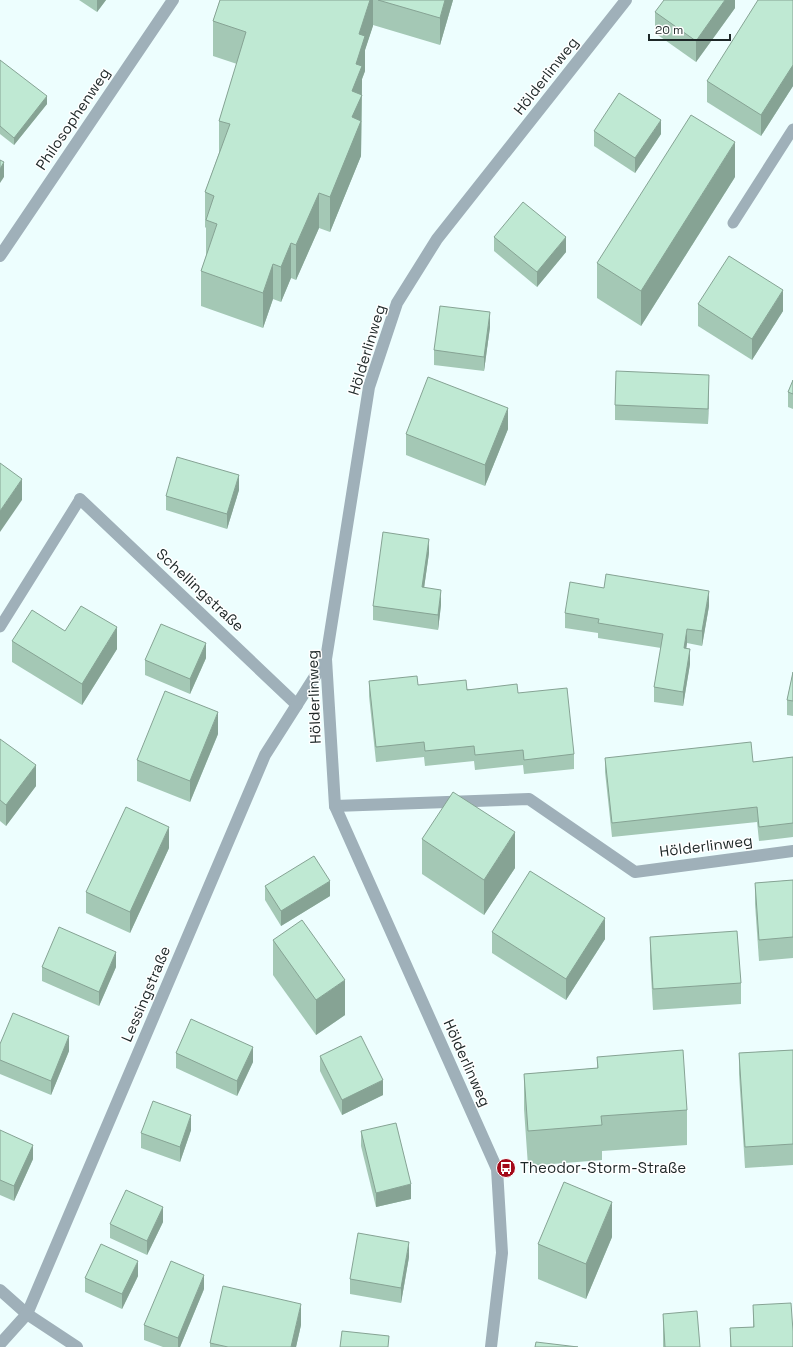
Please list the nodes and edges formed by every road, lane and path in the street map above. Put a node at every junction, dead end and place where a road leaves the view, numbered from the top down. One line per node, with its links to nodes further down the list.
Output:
1 (173, 0): 5 (street, Philosophenweg)
2 (626, 0): 8 (street, Hölderlinweg)
3 (793, 129): 4 (lane)
4 (733, 222)
5 (0, 256)
6 (80, 499): 7 (lane); 9 (street, Schellingstraße)
7 (0, 628)
8 (326, 659): 9 (street, Lessingstraße); 10 (street, Hölderlinweg)
9 (297, 705): 13 (street, Lessingstraße)
10 (335, 806): 11 (street, Hölderlinweg); 16 (street, Hölderlinweg)
11 (793, 851)
12 (0, 1290): 13 (street)
13 (27, 1314): 14 (street, Lessingstraße); 15 (street)
14 (0, 1344)
15 (78, 1347)
16 (491, 1347)

